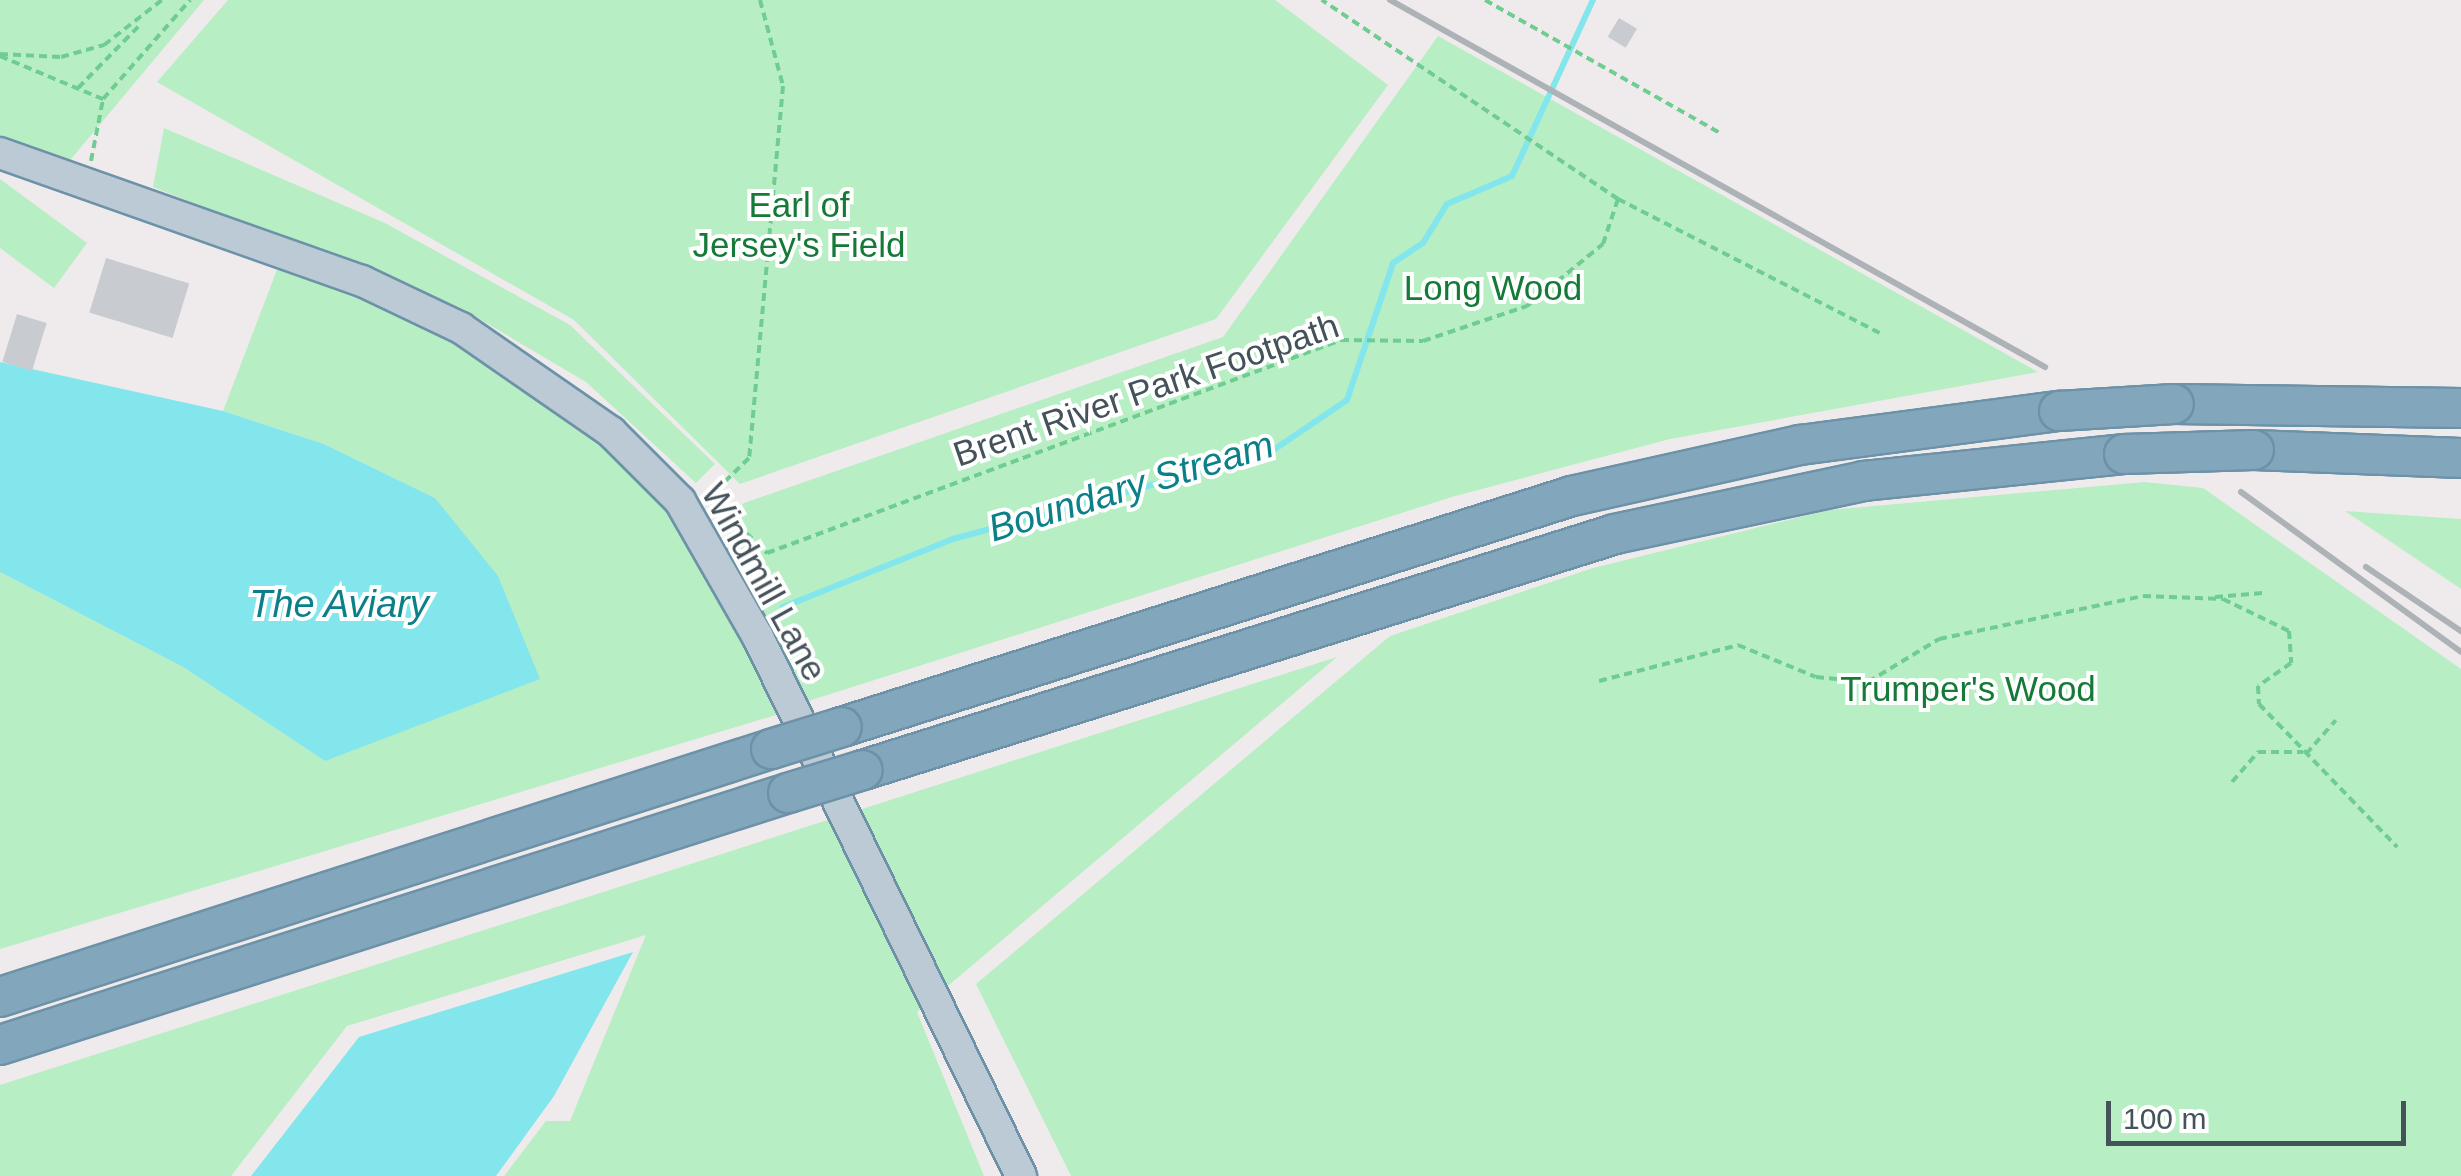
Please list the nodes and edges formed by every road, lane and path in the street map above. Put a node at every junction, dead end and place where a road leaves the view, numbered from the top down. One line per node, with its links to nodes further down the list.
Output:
1 (162, 0): 6 (path)
2 (190, 0): 9 (path)
3 (760, 0): 13 (path, Brent River Park Footpath)
4 (1322, 0): 13 (path)
5 (1485, 0): 10 (path)
6 (144, 20): 7 (path); 8 (path)
7 (0, 55): 8 (path)
8 (78, 88): 9 (path)
9 (103, 99): 12 (path)
10 (1722, 134)
11 (0, 153): 12 (main road, Windmill Lane)
12 (86, 190): 26 (main road, Windmill Lane)
13 (1618, 199): 14 (path)
14 (1880, 333)
15 (2461, 408): 24 (highway, bridge)
16 (2461, 458): 25 (highway, bridge)
17 (2263, 592): 18 (path)
18 (2205, 597): 19 (path); 21 (path)
19 (1599, 682)
20 (2336, 720): 21 (path)
21 (2304, 754): 22 (path); 23 (path)
22 (2232, 782)
23 (2397, 847)
24 (0, 997)
25 (0, 1046)
26 (1021, 1176)

